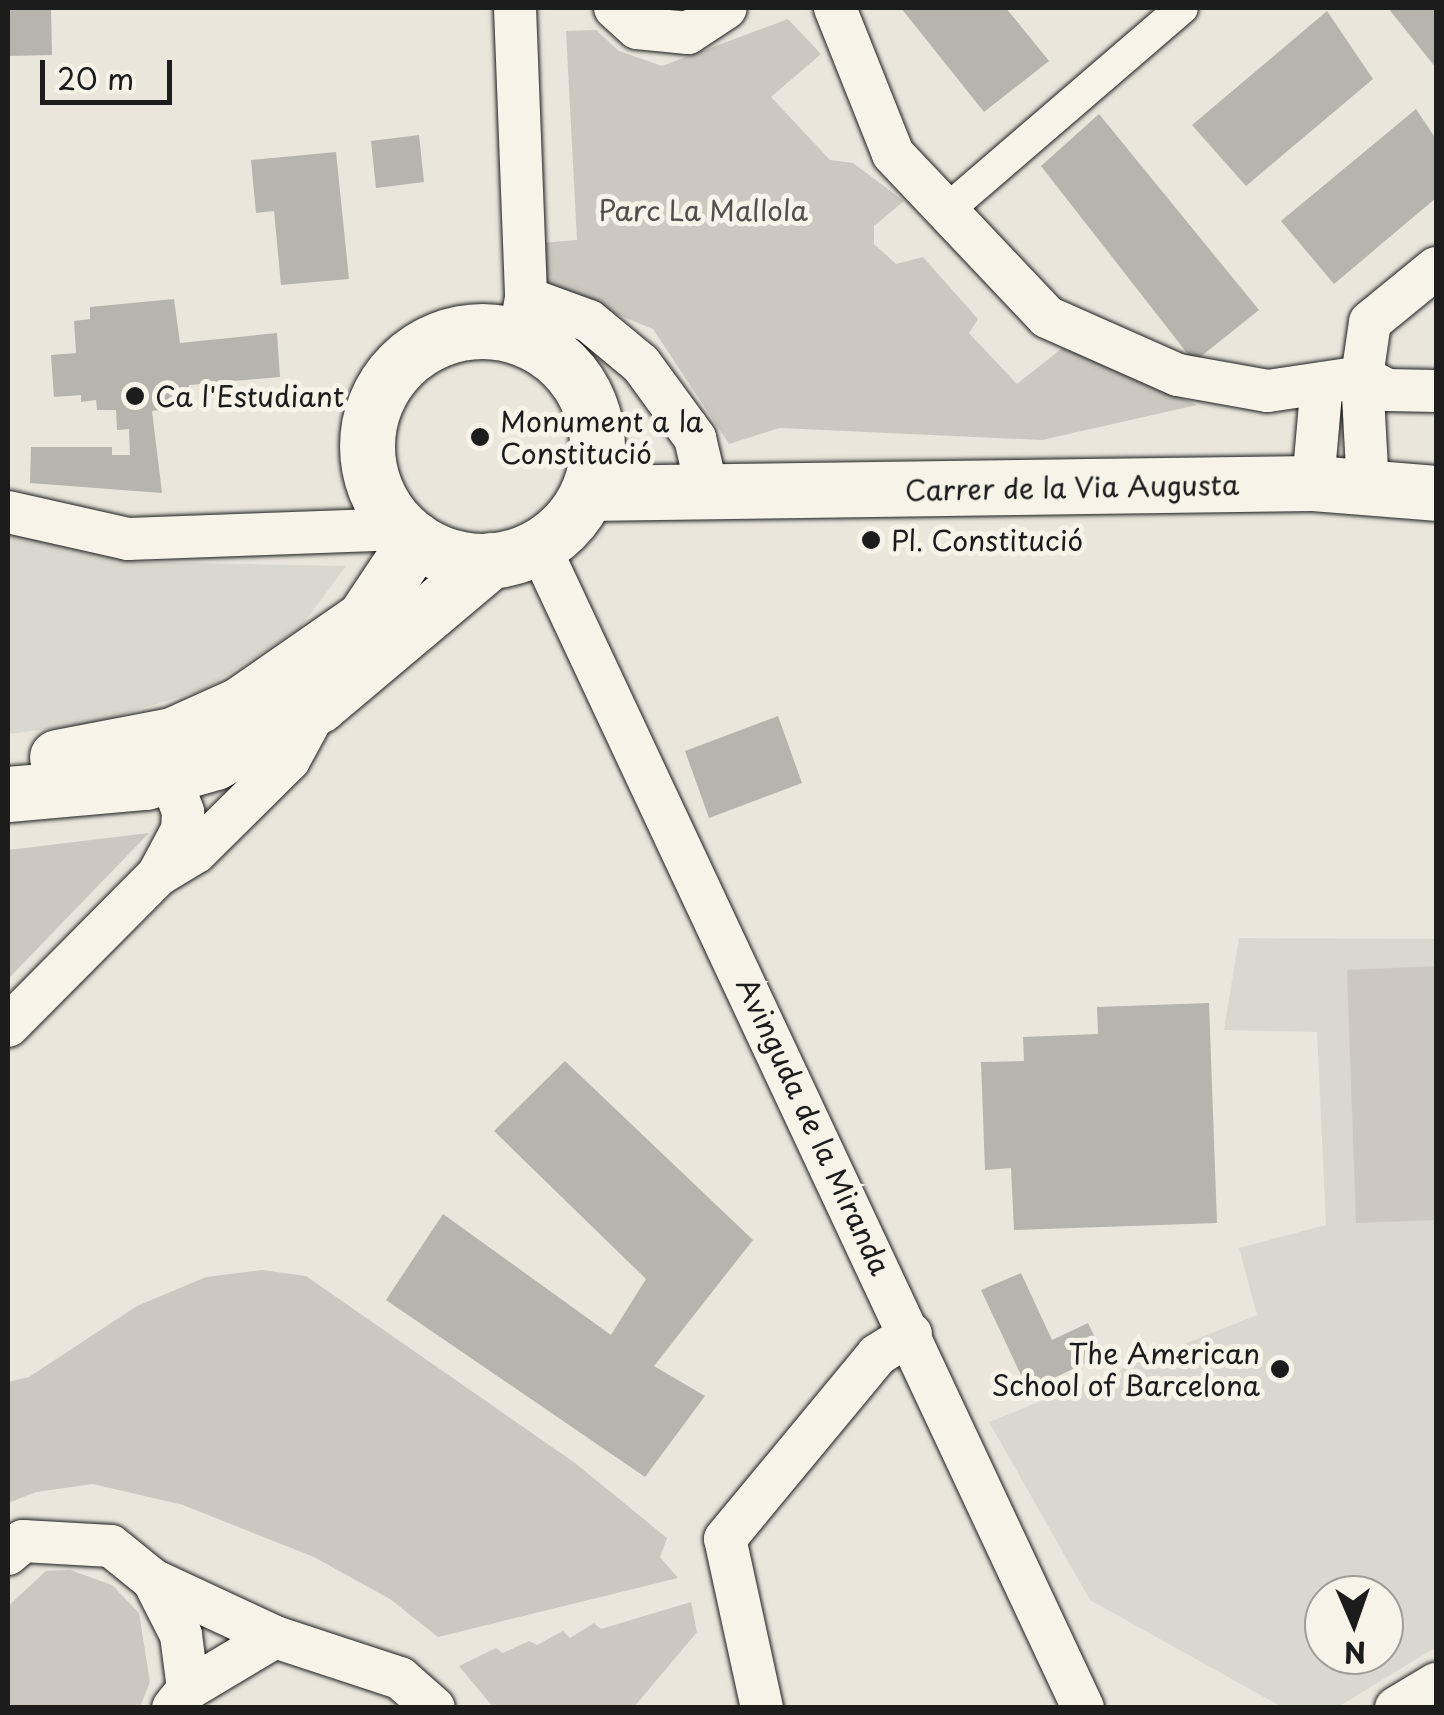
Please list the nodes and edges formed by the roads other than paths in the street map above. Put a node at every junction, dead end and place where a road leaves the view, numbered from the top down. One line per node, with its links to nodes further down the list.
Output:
1 (514, 8): 8 (street)
2 (616, 8): 3 (street)
3 (726, 8)
4 (834, 8): 6 (street)
5 (1182, 8): 6 (street)
6 (946, 211): 9 (street)
7 (1436, 268): 9 (street)
8 (523, 318): 13 (street); 15 (street); 17 (street)
9 (1342, 380): 10 (street); 11 (street); 12 (street)
10 (1436, 391)
11 (1314, 483): 12 (street, Carrer de la Via Augusta); 15 (street, Carrer de la Via Augusta)
12 (1368, 488): 14 (street, Carrer de la Via Augusta)
13 (588, 493): 15 (street, Carrer de la Via Augusta); 18 (street)
14 (1436, 493)
15 (708, 494)
16 (8, 512): 17 (street)
17 (410, 534): 18 (street); 20 (street)
18 (515, 553): 19 (street); 25 (street, Avinguda de la Miranda)
19 (319, 705): 21 (street); 23 (street)
20 (8, 764)
21 (146, 782): 22 (street); 23 (street)
22 (8, 794)
23 (158, 875): 24 (street)
24 (8, 1026)
25 (911, 1334): 32 (street); 33 (street, Avinguda de la Miranda)
26 (8, 1554): 27 (street)
27 (154, 1580): 28 (street); 30 (street)
28 (275, 1637): 30 (street); 31 (street)
29 (1436, 1684): 34 (street)
30 (180, 1698)
31 (434, 1708)
32 (762, 1708)
33 (1083, 1708)
34 (1396, 1708)

